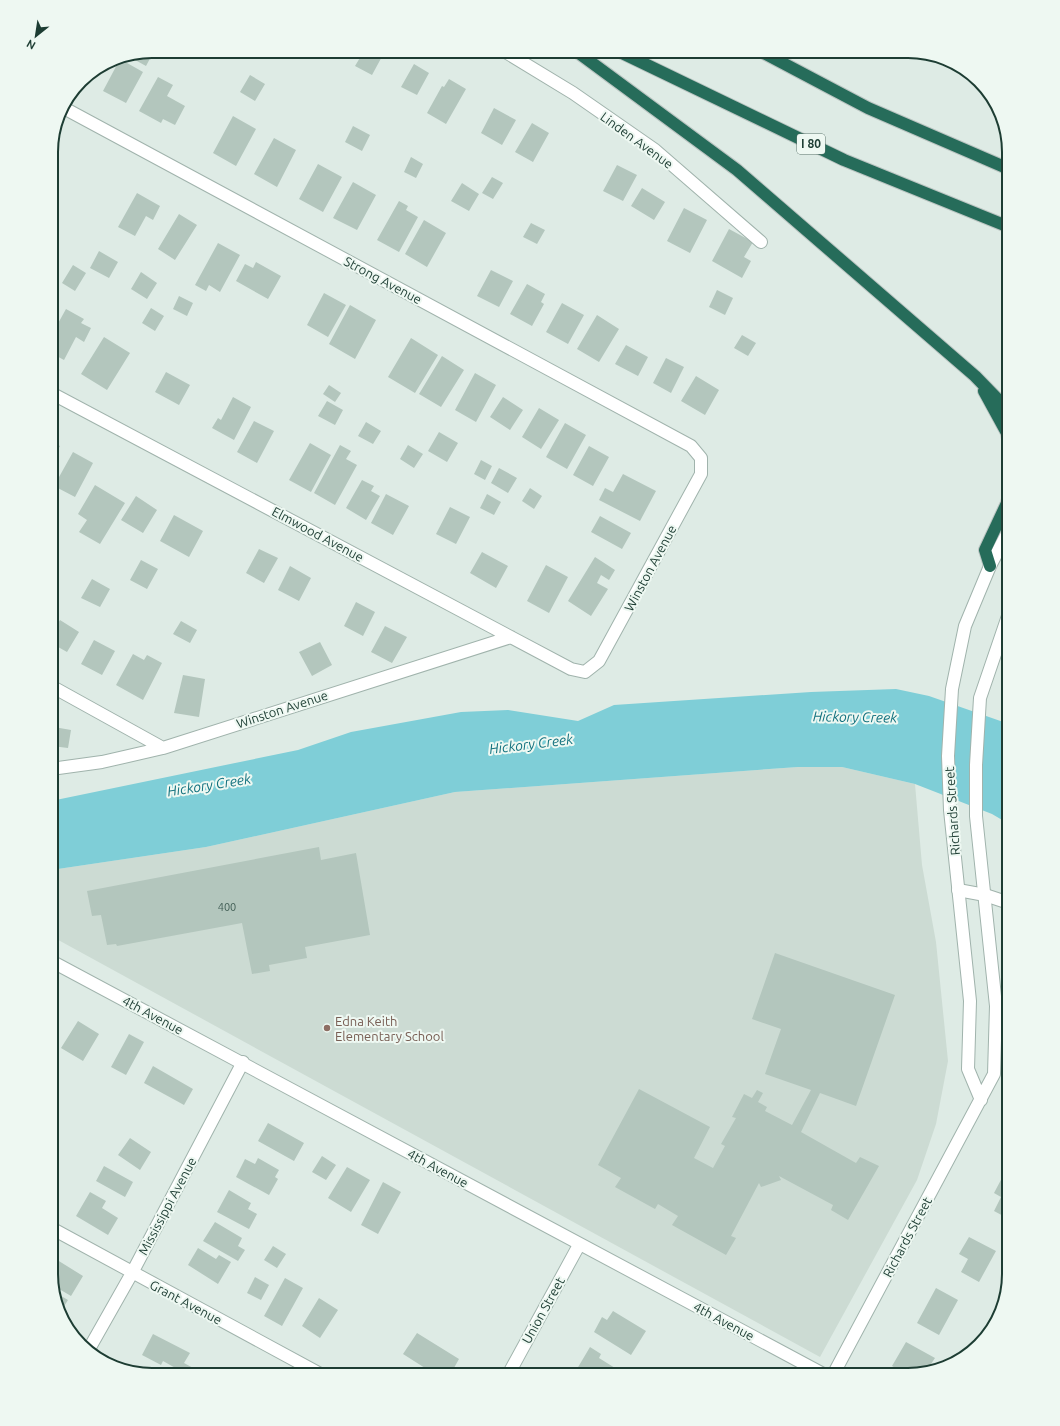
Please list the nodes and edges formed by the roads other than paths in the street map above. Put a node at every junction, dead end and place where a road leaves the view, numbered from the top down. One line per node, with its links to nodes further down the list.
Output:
1 (516, 58): 8 (street, Linden Avenue)
2 (585, 58): 9 (highway)
3 (633, 58): 7 (highway, I 80)
4 (773, 58): 6 (highway)
5 (68, 111): 13 (street, Strong Avenue)
6 (1002, 166)
7 (1002, 224)
8 (761, 242)
9 (976, 376): 11 (highway); 12 (highway)
10 (58, 397): 18 (street, Elmwood Avenue)
11 (1002, 404)
12 (1002, 424)
13 (701, 458): 19 (street, Winston Avenue)
14 (1002, 514): 16 (highway)
15 (1002, 543): 16 (street, Richards Street)
16 (990, 566): 23 (street, Richards Street)
17 (1002, 634): 24 (street, Richards Street)
18 (511, 637): 19 (street, Elmwood Avenue); 21 (street, Winston Avenue)
19 (585, 672)
20 (58, 690): 21 (street)
21 (164, 748): 22 (street, Winston Avenue)
22 (58, 768)
23 (958, 890): 24 (street); 28 (street, Richards Street)
24 (985, 895): 25 (street); 28 (street, Richards Street)
25 (1002, 901)
26 (58, 965): 27 (street, 4th Avenue)
27 (243, 1062): 30 (street, 4th Avenue); 31 (street, Mississippi Avenue)
28 (980, 1100): 36 (street, Richards Street)
29 (58, 1232): 31 (street, Grant Avenue)
30 (579, 1245): 34 (street, Union Street); 35 (street, 4th Avenue)
31 (132, 1272): 32 (street, Mississippi Avenue); 33 (street, Grant Avenue)
32 (91, 1346)
33 (309, 1368)
34 (512, 1368)
35 (812, 1368)
36 (837, 1368)

